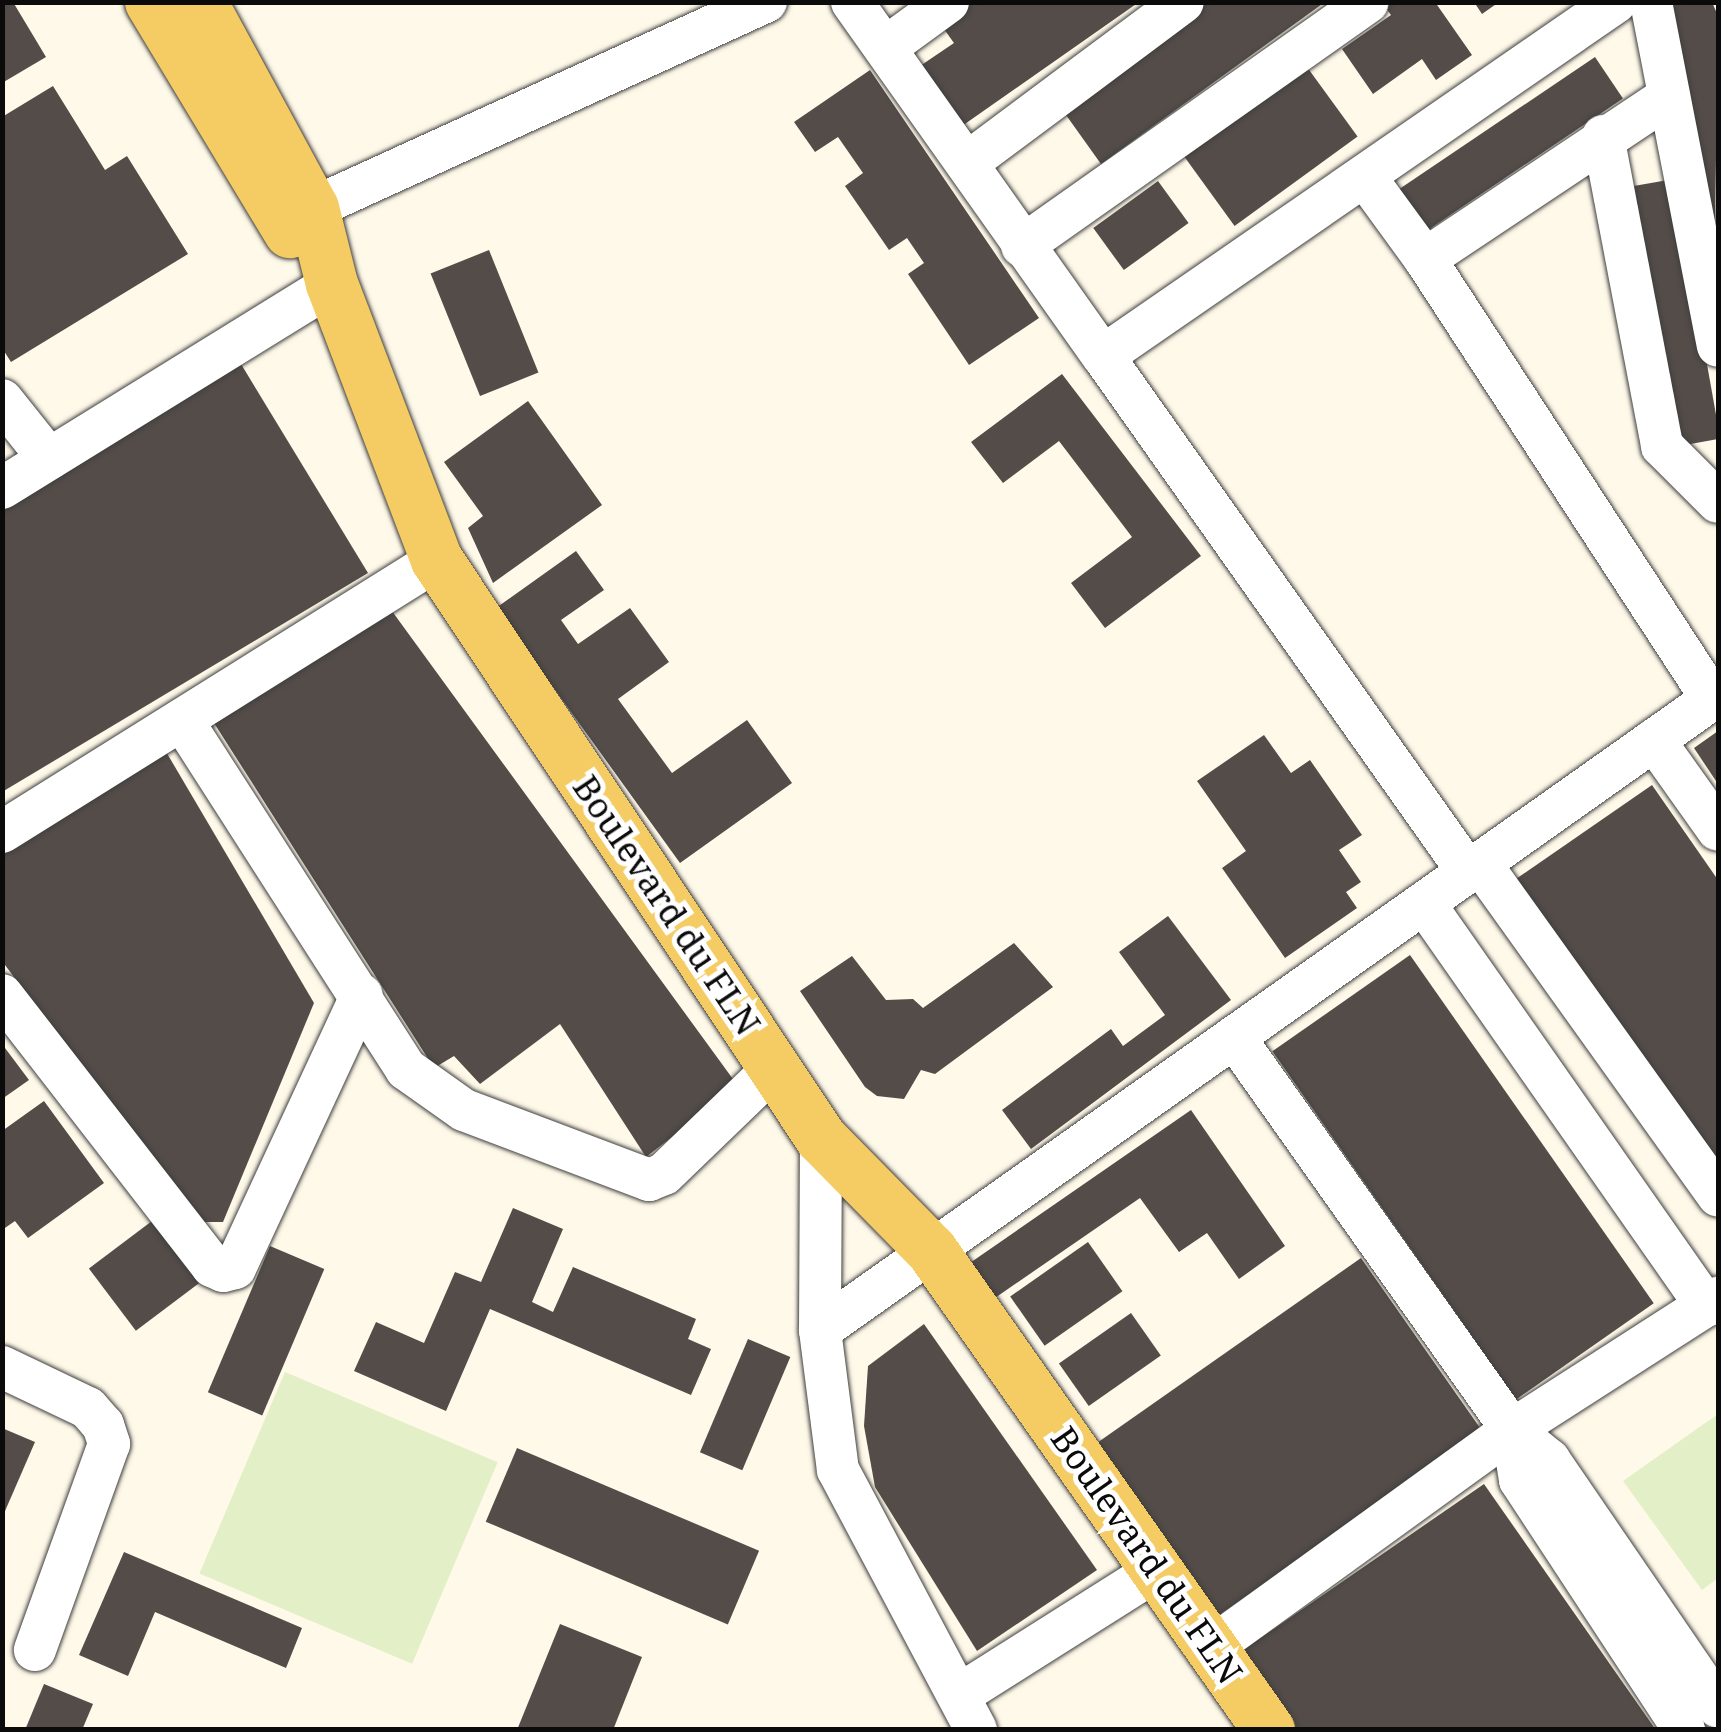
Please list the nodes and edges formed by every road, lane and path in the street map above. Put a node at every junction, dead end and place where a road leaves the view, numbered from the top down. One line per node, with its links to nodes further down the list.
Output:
1 (151, 2): 19 (main road)
2 (201, 2): 15 (main road, Boulevard du FLN)
3 (766, 2): 15 (street)
4 (852, 2): 10 (street)
5 (948, 2): 10 (street)
6 (1183, 2): 13 (street)
7 (1368, 2): 17 (street)
8 (1616, 2): 14 (street)
9 (1651, 2): 11 (street)
10 (885, 48): 13 (street)
11 (1670, 96): 12 (street); 16 (street)
12 (1603, 136): 18 (street); 25 (street)
13 (967, 163): 17 (street)
14 (1366, 178): 18 (street); 21 (street)
15 (313, 208): 19 (main road, Boulevard du FLN)
16 (1709, 244): 20 (street)
17 (1022, 246): 21 (street)
18 (1425, 258): 27 (street)
19 (332, 284): 23 (street); 26 (main road, Boulevard du FLN)
20 (1718, 346)
21 (1103, 356): 32 (street)
22 (2, 400): 23 (street)
23 (50, 459): 24 (street)
24 (2, 488)
25 (1718, 502)
26 (438, 560): 28 (street); 37 (main road, Boulevard du FLN)
27 (1715, 697): 29 (street)
28 (182, 720): 31 (street); 35 (street)
29 (1654, 740): 30 (street); 32 (street)
30 (1718, 830)
31 (2, 832)
32 (1474, 867): 33 (street); 39 (street)
33 (1424, 903): 36 (street); 41 (street)
34 (2, 995): 35 (street)
35 (362, 995): 37 (street)
36 (1234, 1037): 40 (street); 44 (street)
37 (775, 1067): 38 (main road, Boulevard du FLN)
38 (821, 1138): 40 (main road, Boulevard du FLN); 42 (street)
39 (1718, 1196)
40 (932, 1250): 42 (street); 45 (main road, Boulevard du FLN)
41 (1712, 1302): 44 (street)
42 (820, 1330): 49 (street)
43 (2, 1368): 47 (street)
44 (1512, 1430): 46 (street); 48 (street); 51 (street)
45 (1158, 1569): 46 (main road, Boulevard du FLN); 49 (street)
46 (1212, 1648): 50 (main road, Boulevard du FLN)
47 (35, 1650)
48 (1718, 1707)
49 (967, 1712)
50 (1269, 1730)
51 (1684, 1730)

